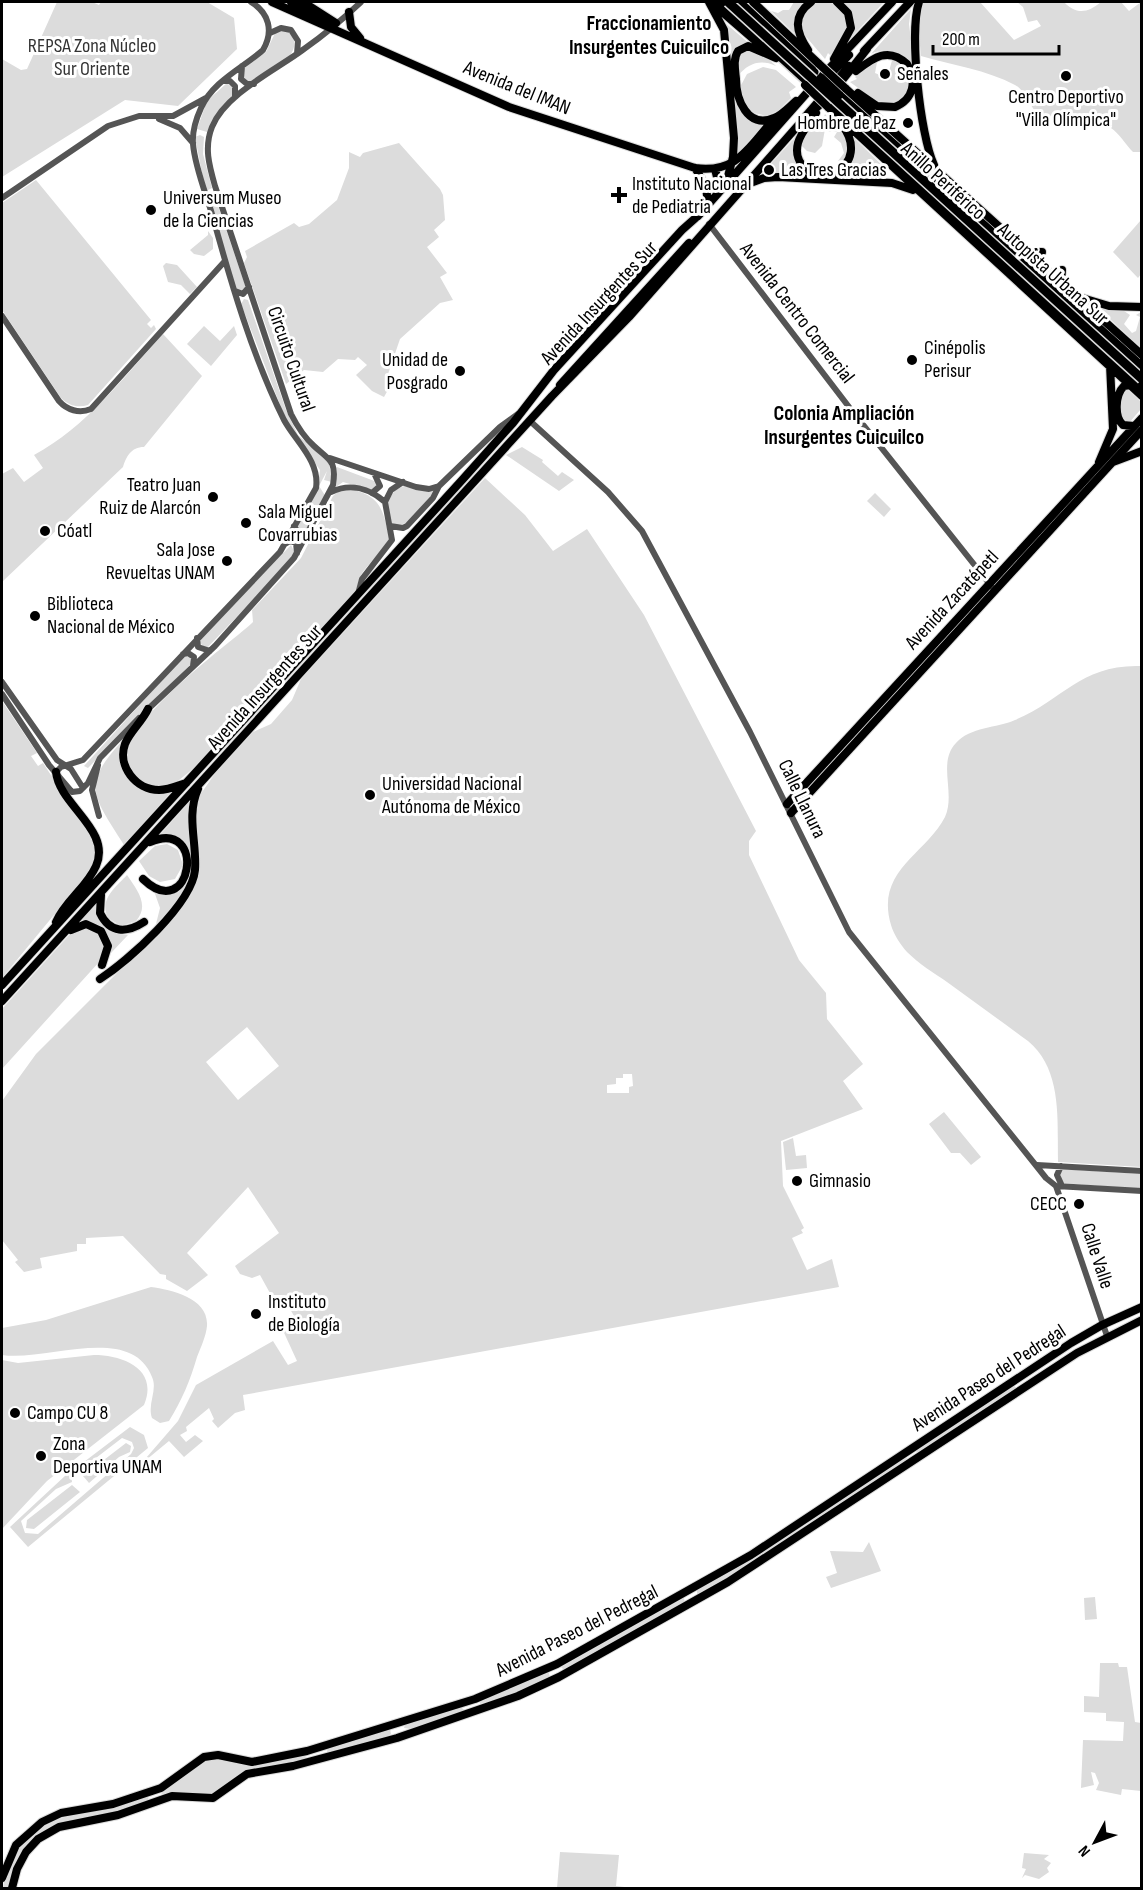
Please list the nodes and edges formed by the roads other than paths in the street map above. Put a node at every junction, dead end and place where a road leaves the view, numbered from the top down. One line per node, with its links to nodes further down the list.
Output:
1 (251, 2): 19 (street)
2 (272, 2): 18 (main road, Avenida del IMAN)
3 (291, 2): 18 (main road, Avenida del IMAN)
4 (303, 2): 18 (main road)
5 (361, 2): 17 (street, Circuito Cultural)
6 (710, 2): 23 (main road); 44 (main road)
7 (721, 2): 29 (highway, Anillo Periférico)
8 (728, 2): 81 (highway, Autopista Urbana Sur, bridge)
9 (734, 2): 80 (highway, Autopista Urbana Sur, bridge)
10 (740, 2): 24 (highway, Anillo Periférico)
11 (753, 2): 24 (main road)
12 (811, 2): 24 (main road)
13 (837, 2): 26 (main road)
14 (893, 2): 26 (main road, Avenida Insurgentes Sur); 36 (main road, Avenida Insurgentes Sur)
15 (910, 2): 21 (main road, Avenida Insurgentes Sur)
16 (919, 2): 47 (main road)
17 (349, 12): 18 (street, Circuito Cultural); 20 (main road)
18 (334, 26): 20 (main road, Avenida del IMAN); 22 (street, Circuito Cultural)
19 (270, 33): 22 (street); 25 (street)
20 (363, 41): 45 (main road, Avenida del IMAN)
21 (867, 49): 27 (main road, Avenida Insurgentes Sur); 40 (main road, Avenida Insurgentes Sur)
22 (297, 54): 30 (street, Circuito Cultural)
23 (776, 58): 29 (main road); 39 (main road)
24 (816, 65): 31 (highway, Anillo Periférico, bridge)
25 (242, 66): 28 (street); 30 (street)
26 (830, 68): 32 (main road, Avenida Insurgentes Sur)
27 (847, 76): 31 (main road); 37 (main road, Avenida Insurgentes Sur)
28 (222, 81): 33 (street); 34 (street)
29 (806, 82): 35 (highway, Anillo Periférico)
30 (255, 84): 34 (street, Circuito Cultural)
31 (842, 91): 47 (main road); 54 (highway, Anillo Periférico)
32 (805, 95): 36 (main road, Avenida Insurgentes Sur); 39 (main road, Avenida del IMAN)
33 (207, 98): 38 (street); 41 (street)
34 (234, 98): 42 (street, Circuito Cultural)
35 (829, 106): 37 (main road); 43 (highway, Anillo Periférico); 53 (main road)
36 (796, 108): 50 (main road, Avenida Insurgentes Sur)
37 (819, 108): 40 (main road, Avenida Insurgentes Sur)
38 (152, 117): 41 (street); 55 (street)
39 (775, 118): 44 (main road, Avenida del IMAN)
40 (802, 121): 48 (main road, Avenida Insurgentes Sur)
41 (193, 140): 42 (street); 52 (street, Circuito Cultural)
42 (208, 141): 49 (street, Circuito Cultural)
43 (879, 147): 57 (highway); 76 (highway, Anillo Periférico)
44 (731, 164): 46 (main road, Avenida del IMAN); 50 (main road)
45 (694, 168): 46 (main road, Avenida del IMAN); 51 (main road)
46 (715, 169): 51 (main road)
47 (936, 169): 60 (main road)
48 (744, 185): 53 (main road); 61 (main road, Avenida Insurgentes Sur)
49 (215, 186): 52 (street); 56 (street, Circuito Cultural)
50 (725, 187): 59 (main road, Avenida Insurgentes Sur)
51 (706, 188): 59 (main road)
52 (205, 189): 58 (street, Circuito Cultural)
53 (921, 194): 57 (main road)
54 (954, 196): 60 (highway); 79 (highway, Anillo Periférico)
55 (2, 198)
56 (220, 199): 58 (street); 69 (street, Circuito Cultural)
57 (930, 201): 67 (main road)
58 (208, 202): 65 (street, Circuito Cultural)
59 (708, 205): 85 (main road, Avenida Insurgentes Sur)
60 (991, 220): 63 (main road)
61 (709, 224): 87 (main road, Avenida Insurgentes Sur); 104 (street, Avenida Centro Comercial)
62 (1033, 244): 63 (main road)
63 (1025, 251): 64 (main road); 68 (main road)
64 (1042, 252)
65 (225, 261): 70 (street, Circuito Cultural); 75 (street)
66 (1062, 270): 68 (main road)
67 (1011, 274): 76 (highway); 78 (main road)
68 (1061, 283): 71 (main road)
69 (249, 287): 70 (street); 72 (street, Circuito Cultural)
70 (235, 291): 73 (street, Circuito Cultural)
71 (1073, 294): 74 (main road); 77 (main road)
72 (254, 302): 73 (street); 90 (street, Circuito Cultural)
73 (239, 304): 99 (street, Circuito Cultural)
74 (1142, 307)
75 (2, 316)
76 (1074, 326): 83 (highway, Anillo Periférico)
77 (1142, 355)
78 (1110, 365): 82 (main road); 92 (main road)
79 (1142, 367)
80 (1142, 373)
81 (1142, 379)
82 (1130, 385): 84 (main road); 88 (main road)
83 (1142, 388)
84 (1142, 396)
85 (520, 412): 95 (street); 105 (main road, Avenida Insurgentes Sur)
86 (1142, 418): 88 (main road, Avenida Zacatépetl)
87 (530, 421): 120 (main road, Avenida Insurgentes Sur); 125 (street, Calle Llanura)
88 (1138, 427): 91 (main road, Avenida Zacatépetl); 92 (main road, Avenida Zacatépetl)
89 (1142, 451): 91 (main road)
90 (330, 458): 93 (street); 96 (street)
91 (1112, 462): 104 (main road, Avenida Zacatépetl)
92 (1097, 466): 104 (main road, Avenida Zacatépetl)
93 (374, 473): 94 (street); 97 (street)
94 (404, 482): 95 (street); 98 (street)
95 (439, 486): 100 (street)
96 (330, 492): 97 (street); 101 (street)
97 (372, 493): 98 (street)
98 (385, 502): 100 (street)
99 (294, 526): 101 (street); 102 (street, Circuito Cultural)
100 (390, 526): 105 (street)
101 (311, 530): 103 (street)
102 (285, 544): 103 (street); 106 (street, Circuito Cultural)
103 (297, 554): 107 (street)
104 (992, 586): 113 (main road, Avenida Zacatépetl); 114 (main road, Avenida Zacatépetl)
105 (357, 597): 121 (main road, Avenida Insurgentes Sur)
106 (198, 635): 107 (street); 108 (street, Circuito Cultural)
107 (210, 651): 109 (street)
108 (182, 655): 109 (street); 116 (street, Circuito Cultural)
109 (193, 667): 112 (street)
110 (2, 682): 117 (street)
111 (2, 694): 119 (street)
112 (148, 709): 115 (street); 121 (main road)
113 (837, 748): 114 (main road); 123 (main road, Avenida Zacatépetl)
114 (844, 754): 124 (main road, Avenida Zacatépetl)
115 (100, 758): 118 (street); 127 (street)
116 (83, 760): 117 (street); 118 (street)
117 (64, 765): 119 (street); 122 (street)
118 (87, 770): 122 (street)
119 (56, 772): 122 (street); 132 (main road)
120 (205, 777): 128 (main road, Avenida Insurgentes Sur); 135 (main road)
121 (186, 782): 132 (main road, Avenida Insurgentes Sur)
122 (83, 788)
123 (799, 791): 124 (main road); 125 (main road, Avenida Zacatépetl)
124 (805, 797): 126 (main road, Avenida Zacatépetl)
125 (787, 804): 126 (street, Calle Llanura)
126 (791, 813): 138 (street, Calle Llanura)
127 (99, 816)
128 (146, 844): 129 (main road); 130 (main road, Avenida Insurgentes Sur)
129 (143, 879)
130 (106, 887): 131 (main road); 133 (main road, Avenida Insurgentes Sur)
131 (144, 922)
132 (53, 929): 136 (main road, Avenida Insurgentes Sur)
133 (54, 944): 134 (main road); 137 (main road, Avenida Insurgentes Sur)
134 (102, 965)
135 (100, 979)
136 (2, 985)
137 (2, 1001)
138 (1036, 1165): 139 (street); 141 (street, Calle Llanura)
139 (1061, 1166): 140 (street); 141 (street)
140 (1142, 1171)
141 (1059, 1186): 142 (street); 145 (street, Calle Valle)
142 (1142, 1191)
143 (1142, 1307): 145 (main road, Avenida Paseo del Pedregal)
144 (1142, 1320): 146 (main road, Avenida Paseo del Pedregal)
145 (1102, 1325): 146 (street, Calle Valle); 147 (main road, Avenida Paseo del Pedregal)
146 (1107, 1336): 148 (main road, Avenida Paseo del Pedregal)
147 (1071, 1343): 148 (main road); 149 (main road, Avenida Paseo del Pedregal)
148 (1077, 1353): 150 (main road, Avenida Paseo del Pedregal)
149 (2, 1878)
150 (12, 1888)

